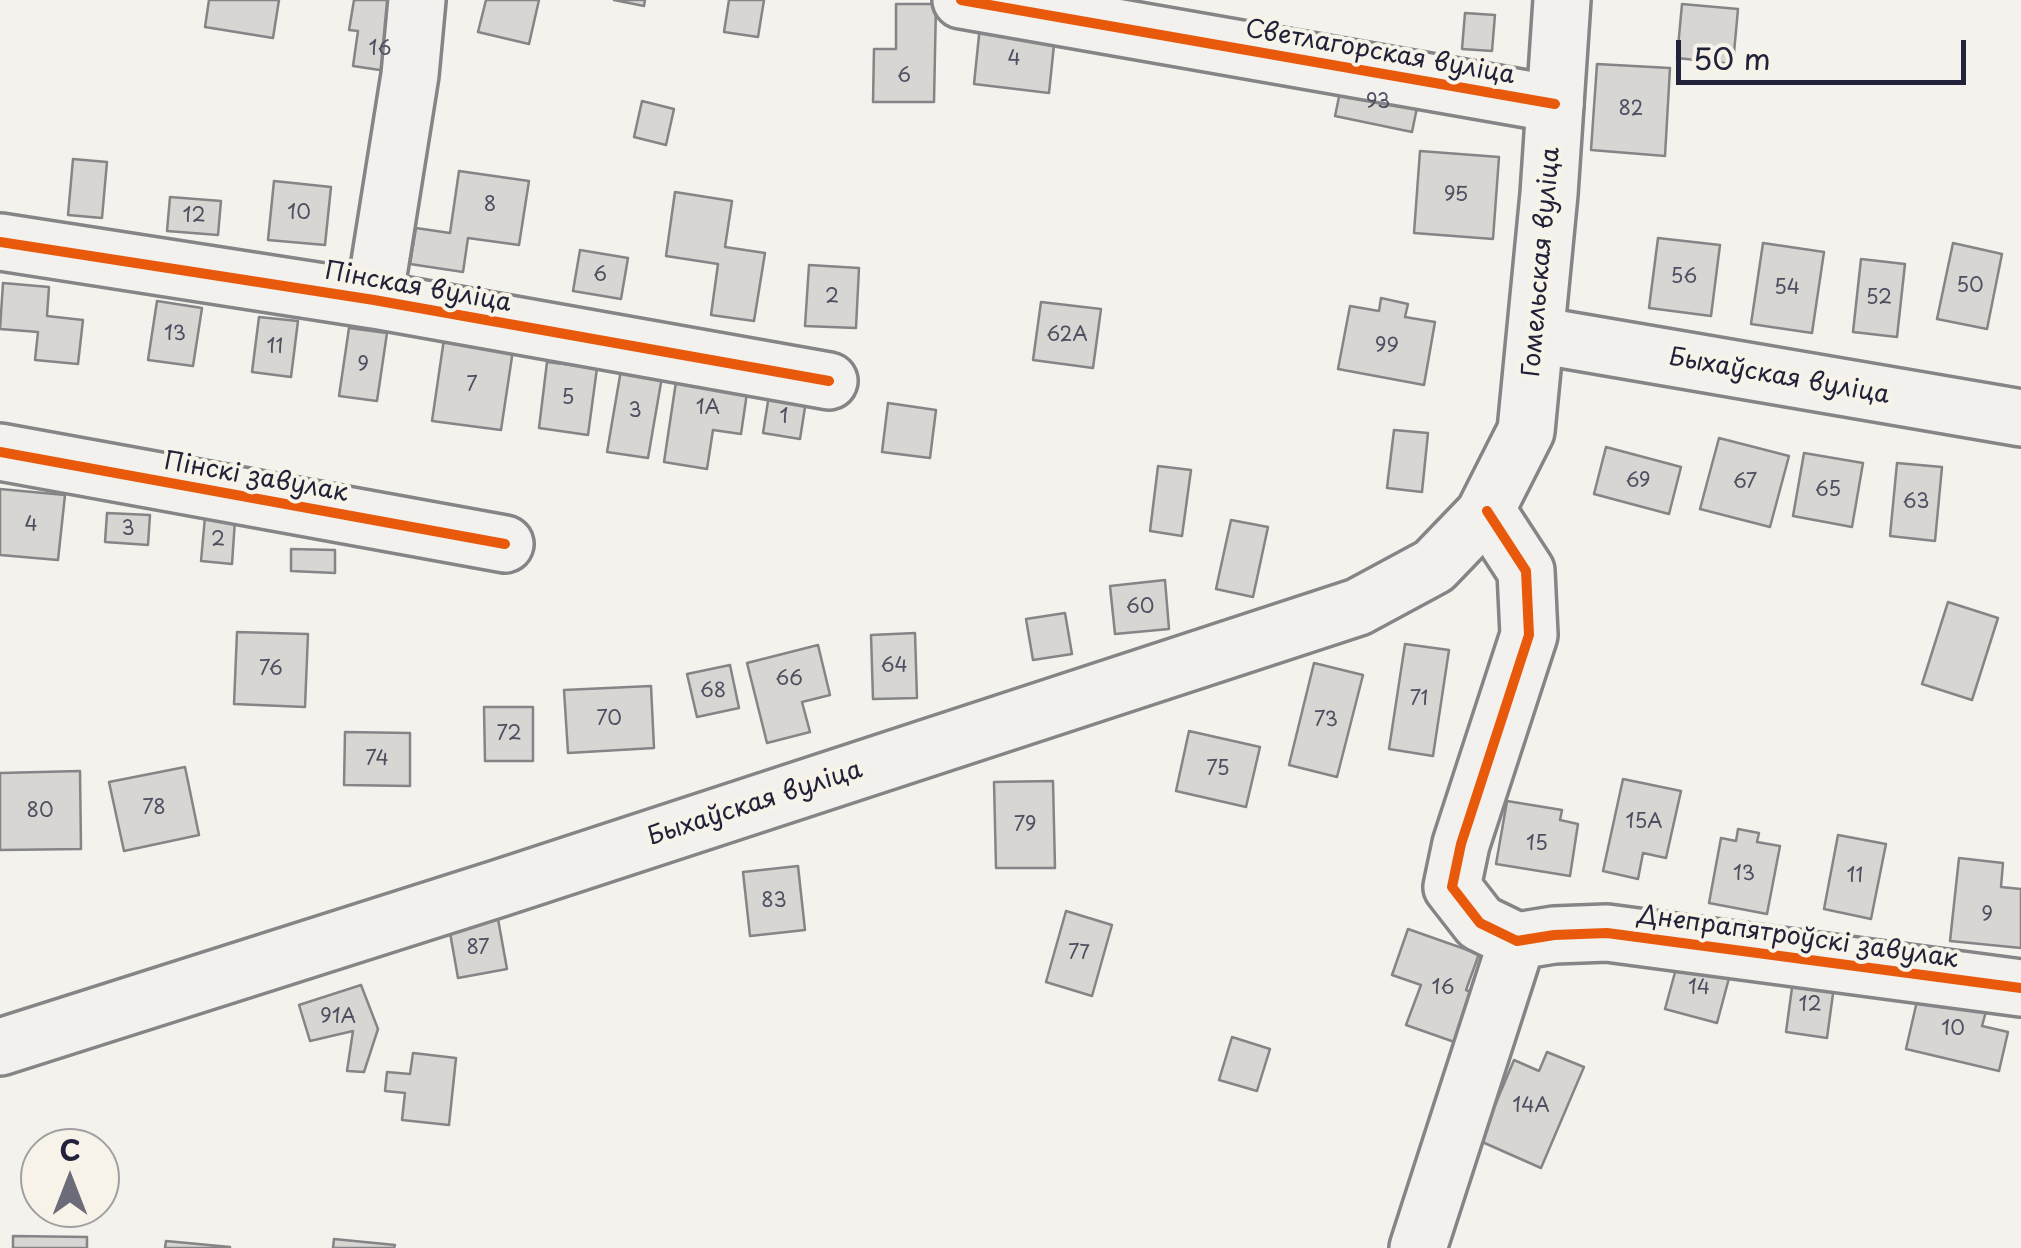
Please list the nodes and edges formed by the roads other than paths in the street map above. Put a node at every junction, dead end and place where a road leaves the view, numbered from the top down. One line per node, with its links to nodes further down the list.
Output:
1 (417, 0): 6 (street)
2 (962, 0): 4 (street, Светлагорская вуліца)
3 (1562, 0): 4 (street, Гомельская вуліца)
4 (1555, 104): 7 (street, Гомельская вуліца)
5 (0, 242): 6 (street, Пінская вуліца)
6 (374, 300): 8 (street, Пінская вуліца)
7 (1537, 335): 9 (street, Быхаўская вуліца); 11 (street, Гомельская вуліца)
8 (829, 381)
9 (2021, 418)
10 (0, 452): 12 (street, Пінскі завулак)
11 (1486, 512): 13 (street); 15 (street, Быхаўская вуліца)
12 (504, 544)
13 (1517, 941): 14 (street, Днепрапятроўскі завулак); 16 (street)
14 (2021, 988)
15 (0, 1047)
16 (1418, 1248)

